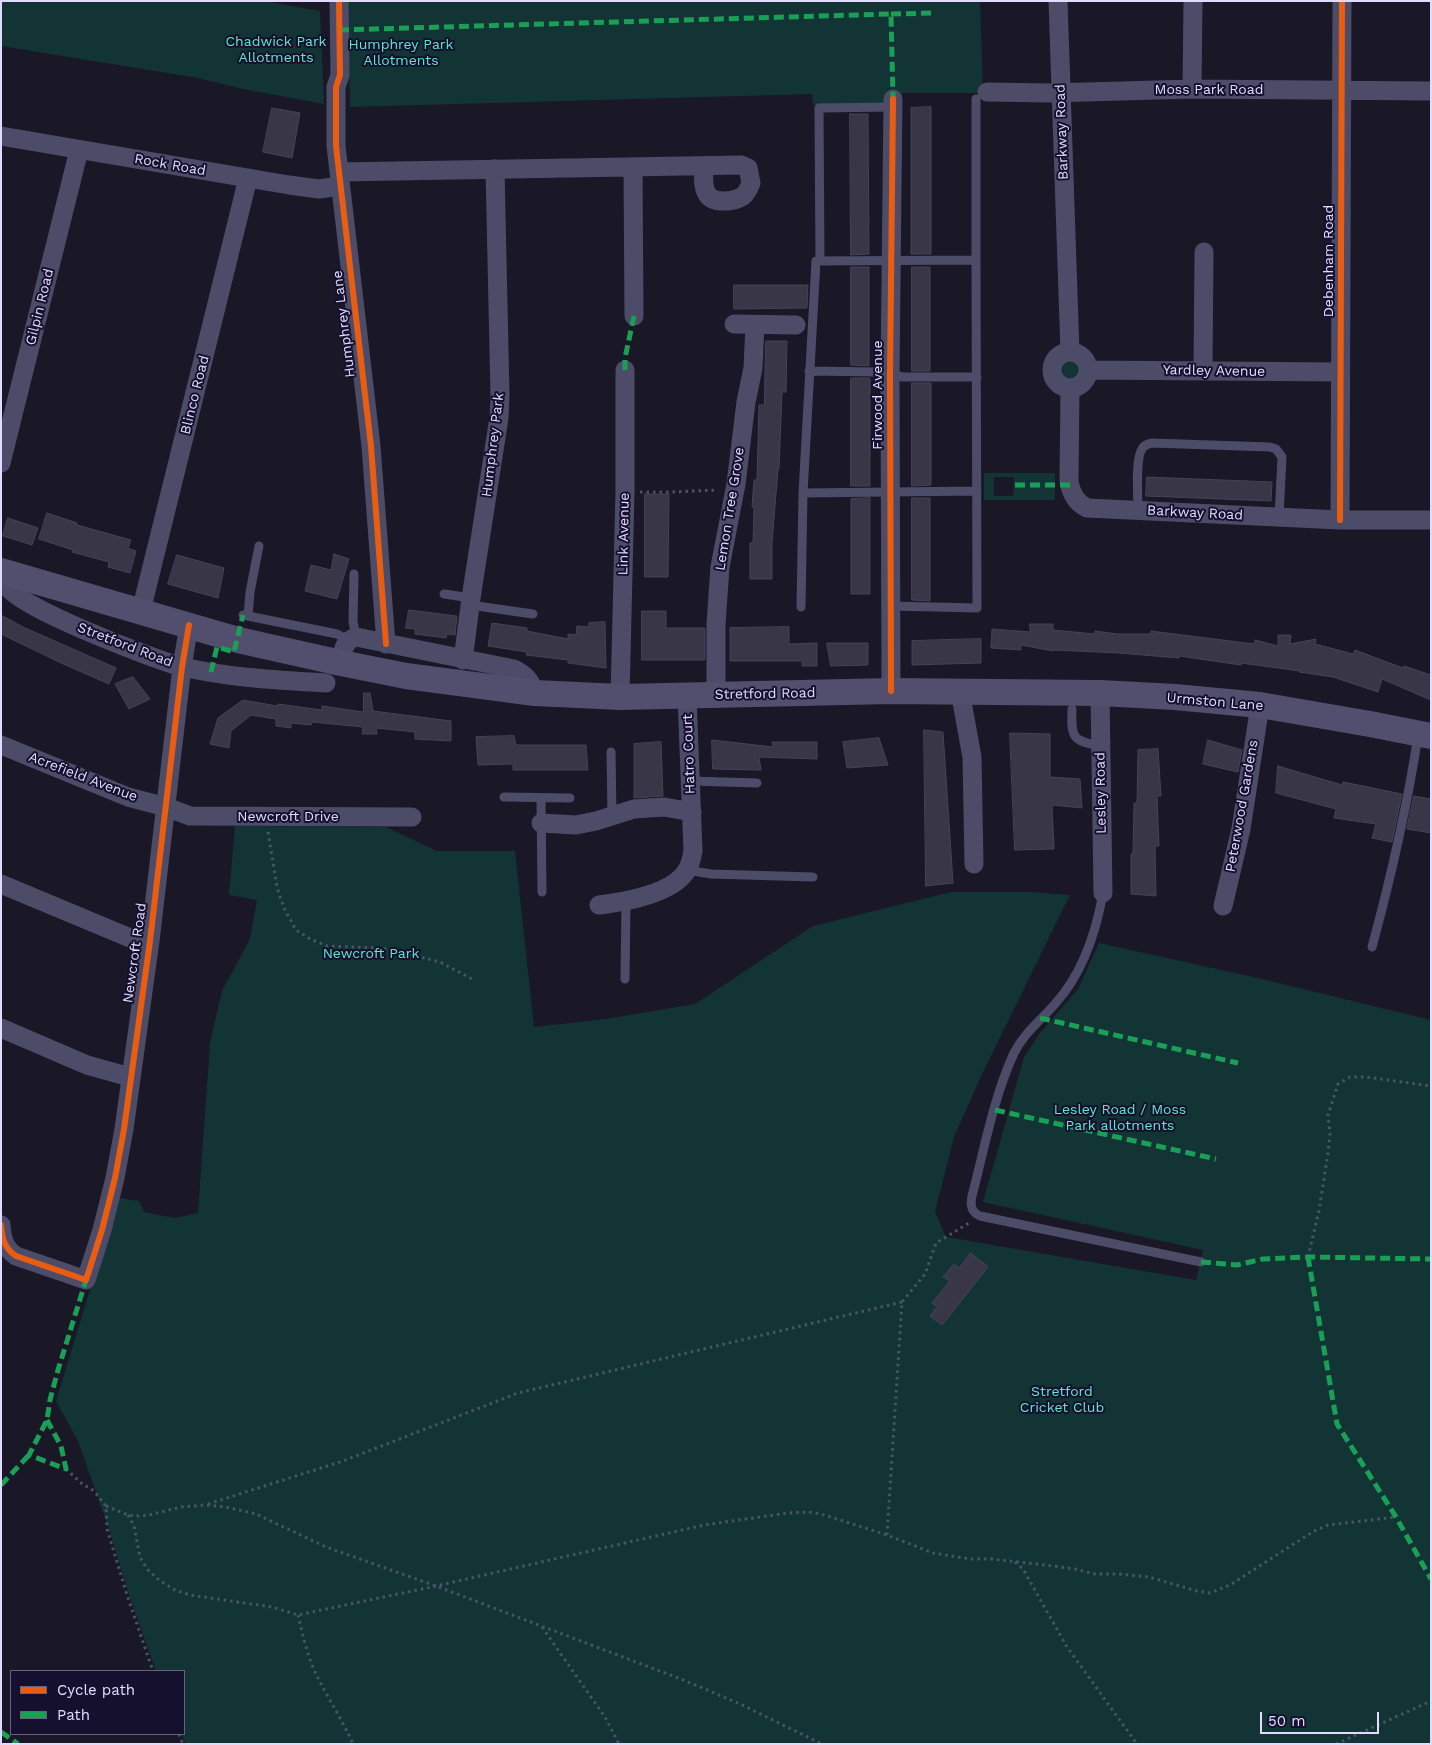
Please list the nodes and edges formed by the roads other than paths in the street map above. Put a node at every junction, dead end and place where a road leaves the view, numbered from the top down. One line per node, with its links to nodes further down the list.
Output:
1 (330, 1): 6 (street, Humphrey Lane)
2 (338, 1): 6 (street, Humphrey Lane)
3 (1058, 1): 10 (street, Barkway Road)
4 (1193, 1): 7 (street)
5 (1342, 1): 8 (street, Debenham Road)
6 (336, 87): 19 (street, Humphrey Lane)
7 (1192, 89): 8 (street, Moss Park Road); 10 (street, Moss Park Road)
8 (1342, 91): 9 (street, Moss Park Road); 33 (street, Debenham Road)
9 (1431, 91)
10 (1061, 93): 11 (street, Moss Park Road); 28 (street, Barkway Road)
11 (982, 95): 21 (lane)
12 (893, 103): 22 (lane); 23 (street, Firwood Avenue)
13 (1, 136): 14 (street, Rock Road)
14 (79, 150): 18 (street, Rock Road); 37 (street, Gilpin Road)
15 (704, 167): 16 (street)
16 (633, 168): 17 (street); 24 (street)
17 (495, 170): 19 (street); 49 (street, Humphrey Park)
18 (248, 178): 19 (street, Rock Road); 52 (street, Blinco Road)
19 (340, 179): 55 (street, Humphrey Lane)
20 (1204, 252): 32 (street)
21 (976, 260): 23 (lane); 35 (lane)
22 (820, 261): 23 (lane); 31 (lane)
23 (891, 262): 34 (street, Firwood Avenue)
24 (634, 316)
25 (734, 324): 26 (street)
26 (755, 324): 27 (street); 64 (street, Lemon Tree Grove)
27 (796, 324)
28 (1070, 352): 30 (street); 36 (street)
29 (625, 370): 65 (street, Link Avenue)
30 (1088, 370): 32 (street, Yardley Avenue); 36 (street)
31 (809, 371): 34 (lane); 40 (lane)
32 (1202, 371): 33 (street, Yardley Avenue)
33 (1340, 372): 43 (street, Debenham Road)
34 (890, 374): 35 (lane); 39 (street, Firwood Avenue)
35 (977, 377): 38 (lane)
36 (1070, 388): 41 (street, Barkway Road)
37 (1, 463)
38 (977, 491): 39 (lane); 50 (lane)
39 (890, 492): 40 (lane); 50 (street, Firwood Avenue)
40 (803, 493): 51 (lane)
41 (1138, 510): 42 (street, Barkway Road); 42 (lane)
42 (1279, 517): 43 (street, Barkway Road)
43 (1340, 520): 44 (street, Barkway Road)
44 (1431, 520)
45 (259, 546): 57 (lane)
46 (3, 572): 52 (main road, Stretford Road); 58 (street, Stretford Road)
47 (354, 574): 57 (lane)
48 (444, 594): 49 (lane)
49 (471, 602): 53 (lane); 56 (street, Humphrey Park)
50 (891, 606): 59 (street, Firwood Avenue)
51 (802, 607)
52 (141, 611): 54 (main road, Stretford Road)
53 (533, 614)
54 (189, 625): 57 (main road, Stretford Road); 58 (street, Newcroft Road)
55 (386, 644): 56 (street, Stretford Road); 57 (street, Stretford Road)
56 (463, 660): 62 (street, Stretford Road)
57 (349, 661): 58 (street, Stretford Road); 62 (main road, Stretford Road)
58 (182, 667): 78 (street, Newcroft Road)
59 (891, 691): 60 (main road, Stretford Road); 64 (main road, Stretford Road)
60 (960, 691): 61 (main road, Stretford Road); 83 (street)
61 (996, 692): 63 (main road, Urmston Lane)
62 (534, 693): 65 (main road, Stretford Road)
63 (1100, 693): 67 (main road, Urmston Lane); 71 (street, Lesley Road)
64 (716, 695): 66 (main road, Stretford Road)
65 (620, 697): 66 (main road, Stretford Road)
66 (687, 697): 73 (street, Hatro Court)
67 (1260, 705): 69 (main road, Urmston Lane); 91 (street, Peterwood Gardens)
68 (1072, 709): 71 (lane)
69 (1425, 735): 93 (lane)
70 (1, 745): 78 (street, Acrefield Avenue)
71 (1100, 746): 88 (street, Lesley Road)
72 (611, 752): 80 (lane)
73 (691, 782): 74 (lane); 79 (street, Hatro Court)
74 (756, 782)
75 (504, 796): 76 (lane)
76 (541, 798): 77 (lane); 82 (lane)
77 (570, 798)
78 (166, 806): 81 (street, Newcroft Drive); 92 (street, Newcroft Road)
79 (692, 812): 80 (street, Hatro Court); 84 (street, Hatro Court)
80 (612, 815): 82 (street, Hatro Court)
81 (412, 817)
82 (541, 824): 87 (lane)
83 (974, 864)
84 (687, 870): 85 (lane); 89 (street)
85 (814, 876)
86 (1, 884): 92 (street)
87 (542, 892)
88 (1102, 893): 98 (lane)
89 (626, 902): 90 (street); 94 (lane)
90 (598, 905)
91 (1223, 906)
92 (150, 941): 96 (street, Newcroft Road)
93 (1372, 947)
94 (626, 979)
95 (1, 1028): 96 (street)
96 (130, 1077): 97 (street, Newcroft Road)
97 (1, 1225)
98 (1201, 1262)

